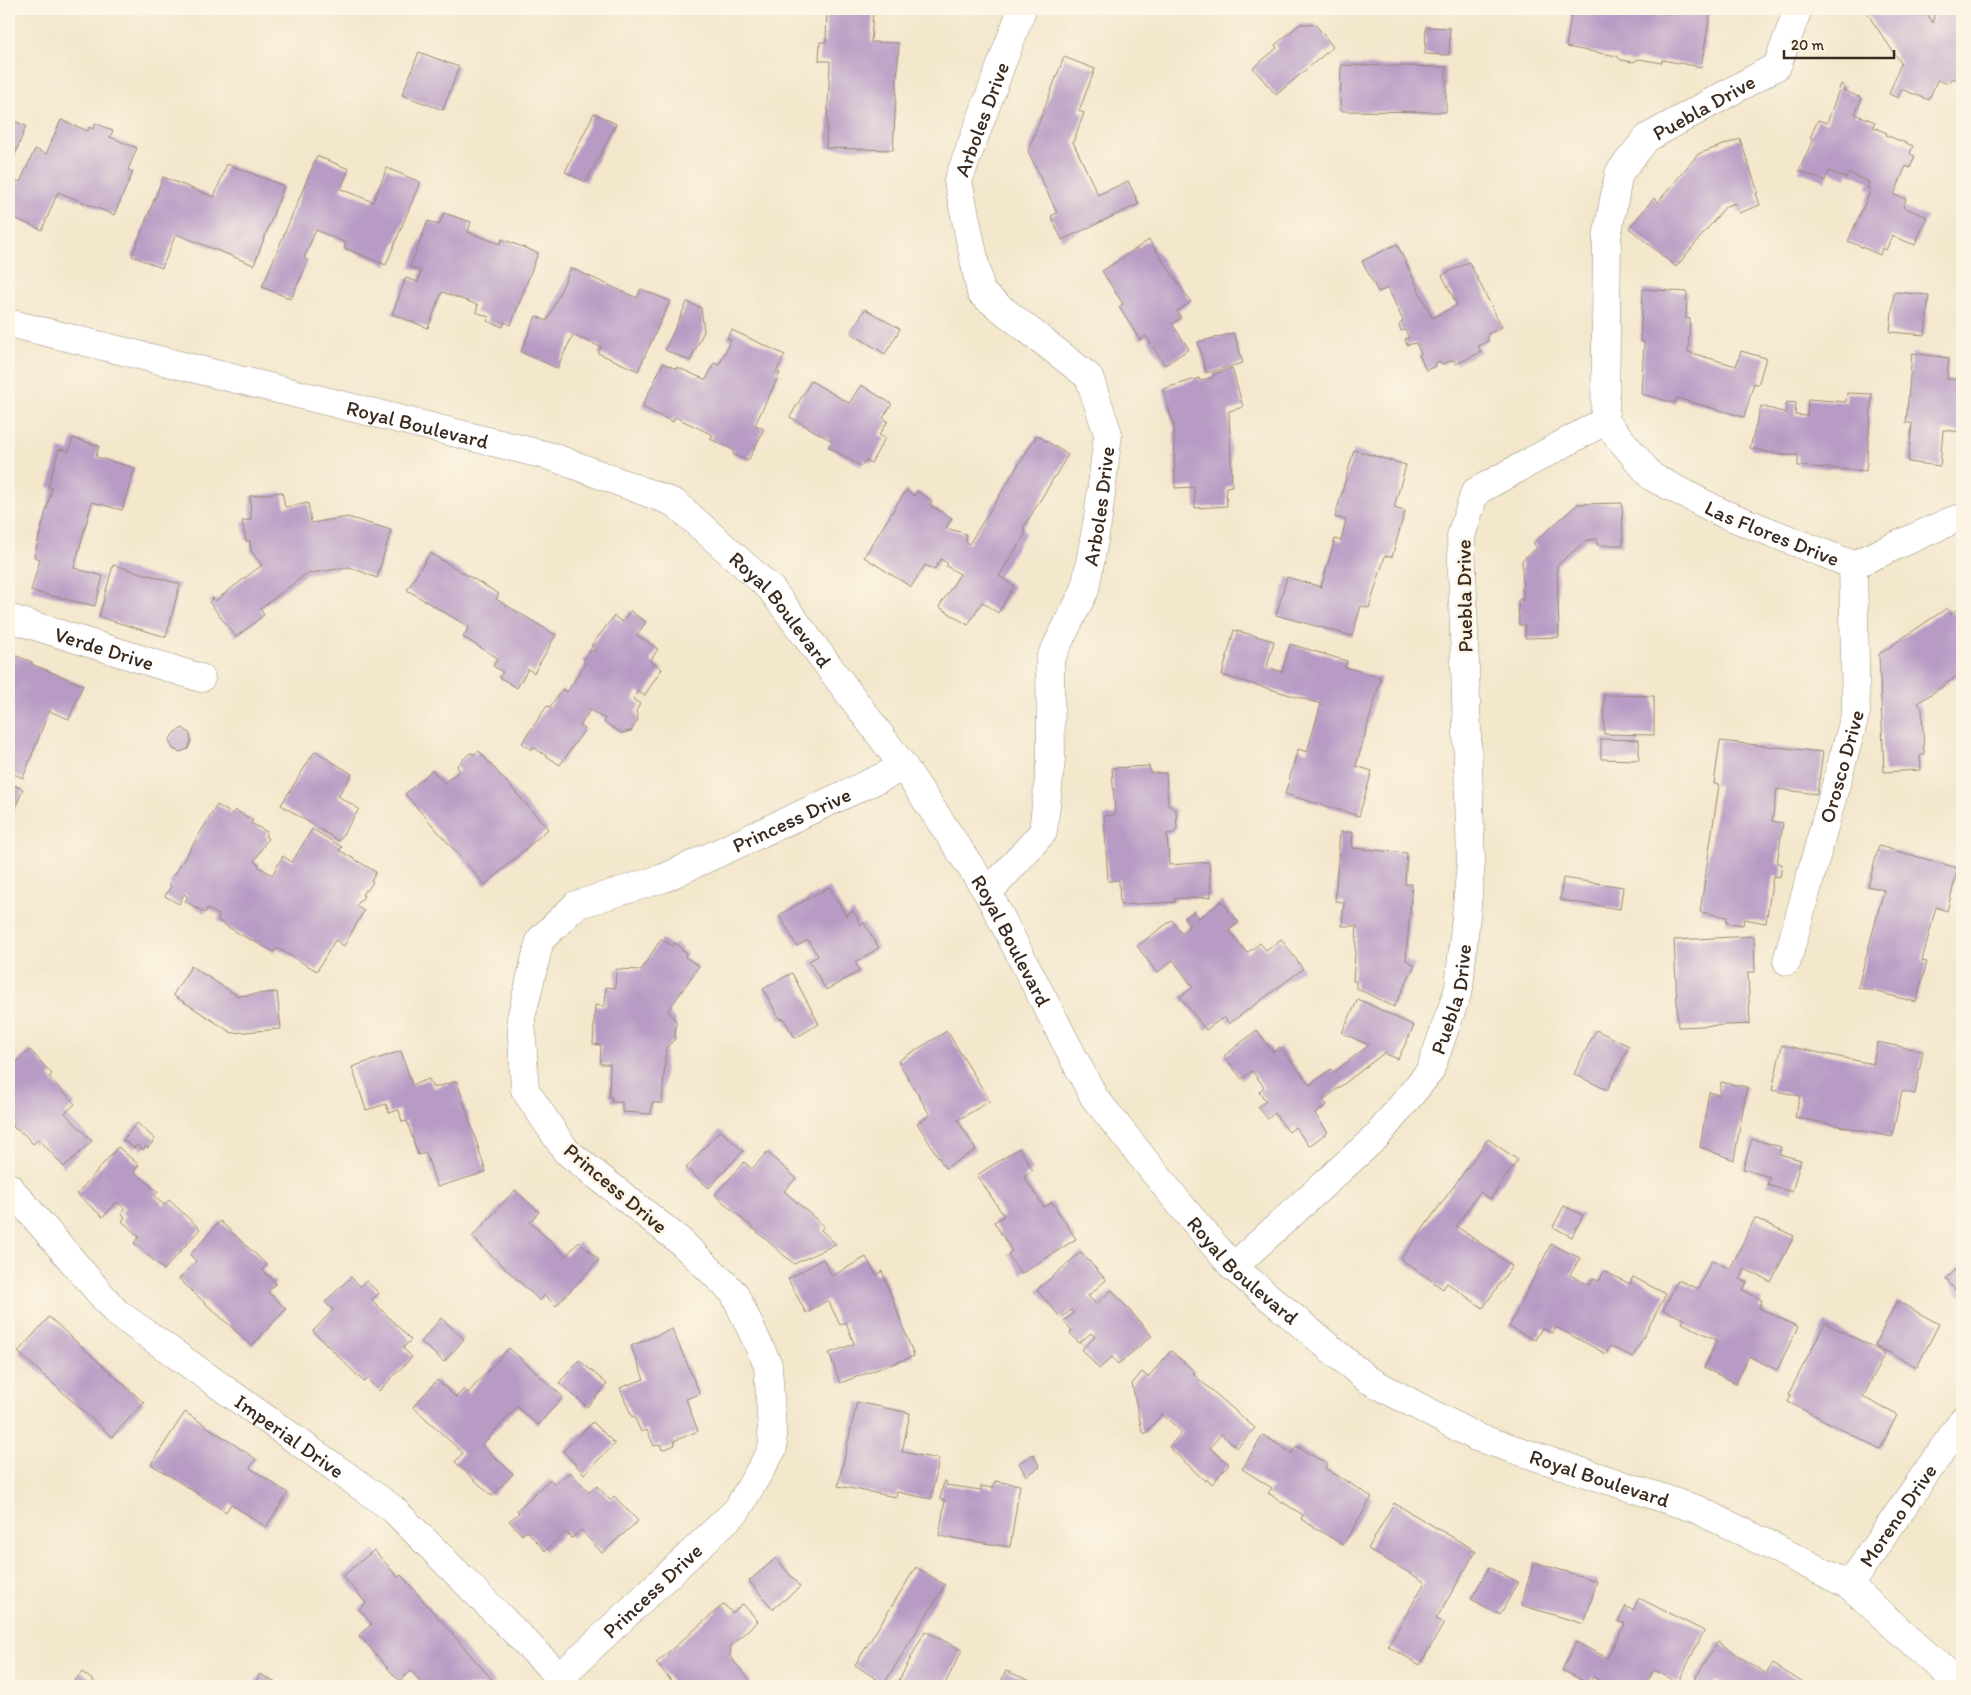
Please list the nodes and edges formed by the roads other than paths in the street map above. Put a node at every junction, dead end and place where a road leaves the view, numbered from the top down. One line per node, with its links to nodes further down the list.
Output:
1 (1022, 9): 10 (street, Arboles Drive)
2 (1798, 9): 4 (street, Puebla Drive)
3 (9, 323): 9 (street, Royal Boulevard)
4 (1606, 421): 6 (street, Las Flores Drive); 13 (street, Puebla Drive)
5 (1962, 518): 6 (street, Las Flores Drive)
6 (1853, 564): 11 (street, Orosco Drive)
7 (9, 618): 8 (street, Verde Drive)
8 (201, 678)
9 (904, 767): 10 (street, Royal Boulevard); 16 (street, Princess Drive)
10 (988, 893): 13 (street, Royal Boulevard)
11 (1787, 961)
12 (9, 1187): 16 (street, Imperial Drive)
13 (1233, 1267): 15 (street, Royal Boulevard)
14 (1962, 1421): 15 (street, Moreno Drive)
15 (1849, 1585): 17 (street, Royal Boulevard)
16 (565, 1681)
17 (1961, 1686)

